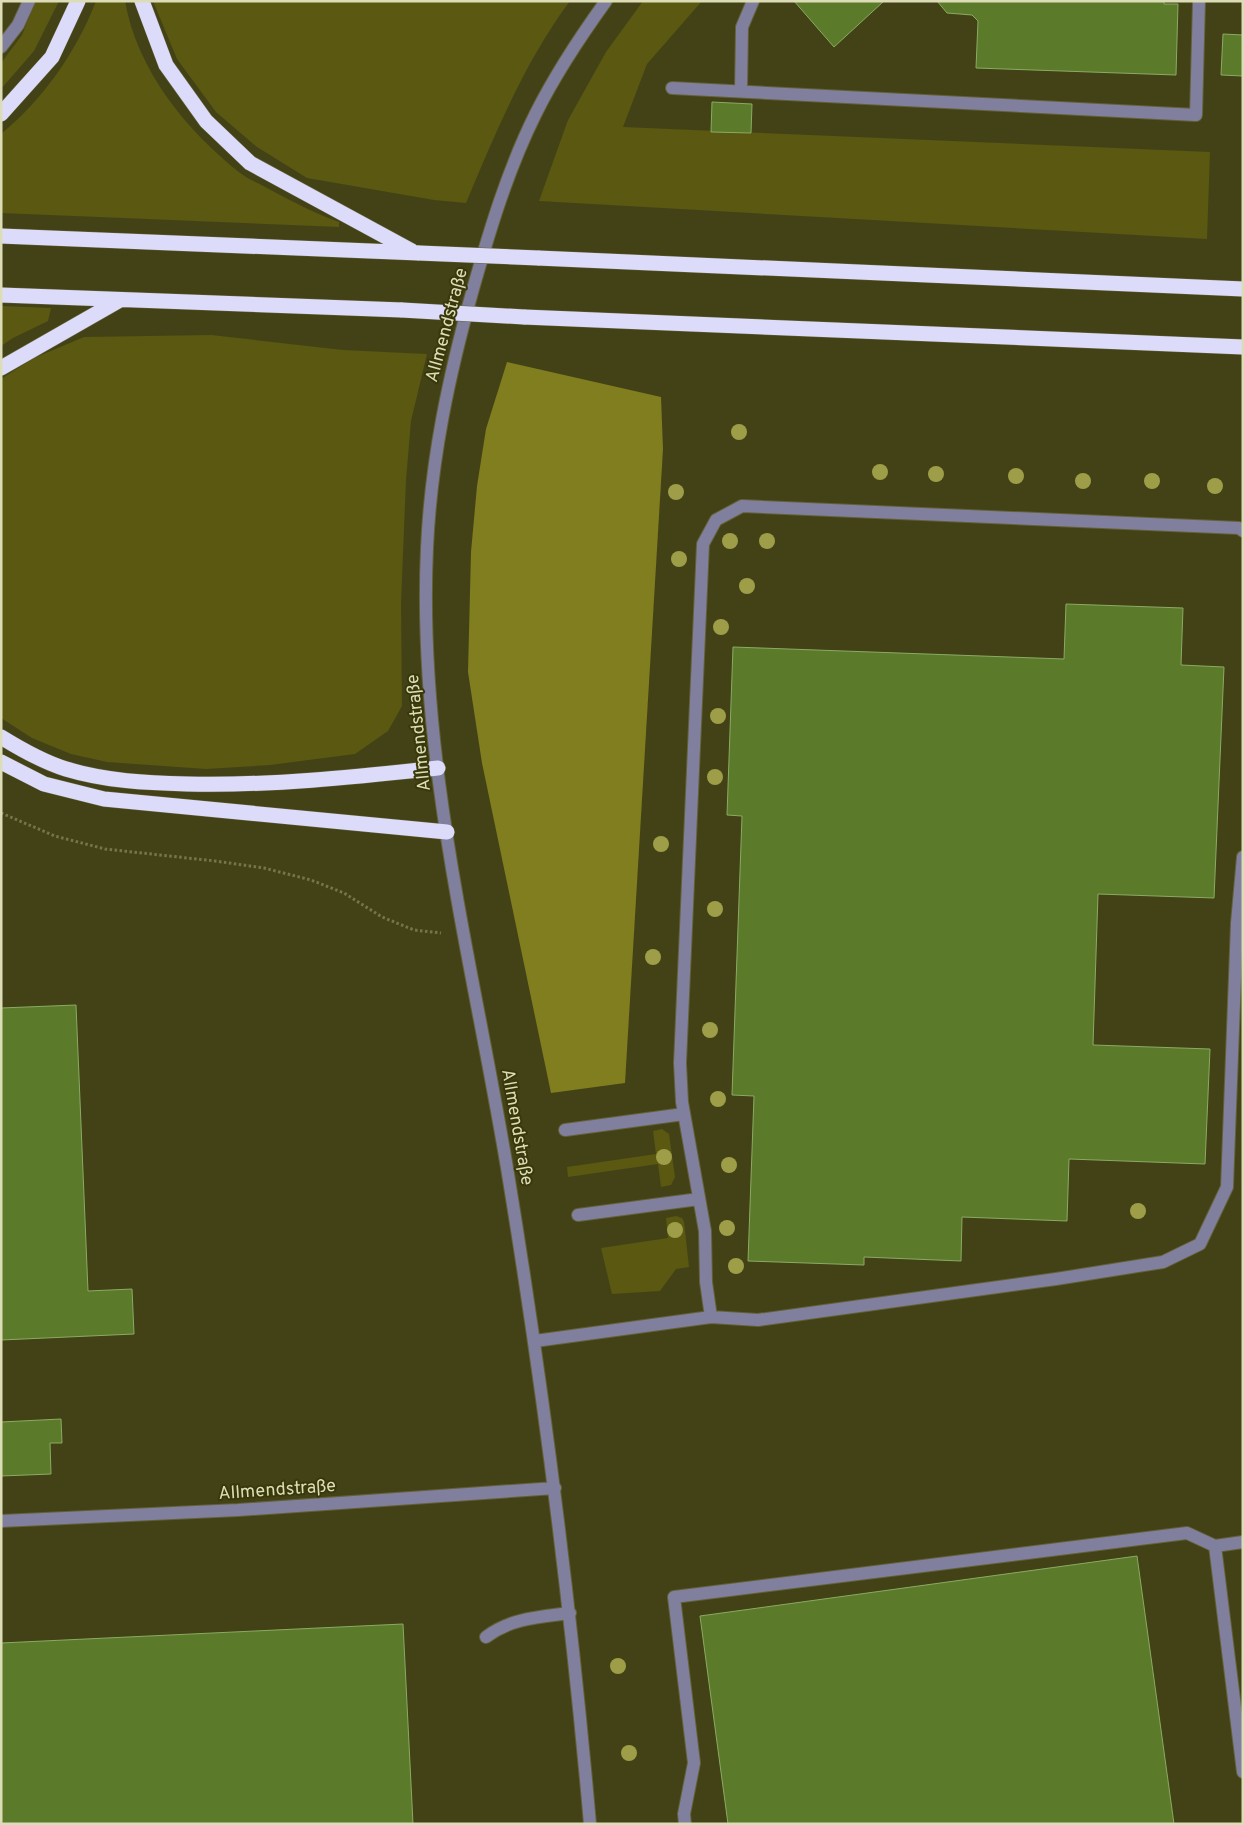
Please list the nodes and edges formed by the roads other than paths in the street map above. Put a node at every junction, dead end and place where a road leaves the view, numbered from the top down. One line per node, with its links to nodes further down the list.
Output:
1 (29, 1): 7 (street)
2 (78, 1): 10 (highway)
3 (142, 1): 12 (highway)
4 (606, 1): 21 (street, Allmendstraße)
5 (753, 1): 9 (street)
6 (1199, 1): 9 (street)
7 (1, 47)
8 (672, 88): 9 (street)
9 (741, 91)
10 (1, 114)
11 (1, 236): 12 (highway)
12 (417, 253): 13 (highway, bridge)
13 (1243, 289)
14 (1, 295): 15 (highway)
15 (120, 300): 16 (highway, bridge); 17 (highway)
16 (1243, 347)
17 (1, 368)
18 (1243, 531): 24 (street)
19 (1, 737): 21 (highway)
20 (1, 762): 22 (highway)
21 (438, 768): 22 (street, Allmendstraße)
22 (447, 832): 29 (street, Allmendstraße)
23 (1243, 857): 28 (street)
24 (684, 1114): 25 (street); 26 (street)
25 (565, 1130)
26 (699, 1199): 27 (street); 28 (street)
27 (578, 1215)
28 (711, 1317): 29 (street)
29 (535, 1341): 30 (street, Allmendstraße)
30 (555, 1488): 31 (street, Allmendstraße); 34 (street, Allmendstraße)
31 (1, 1521)
32 (1243, 1542): 33 (street)
33 (1215, 1546): 36 (street); 38 (street)
34 (570, 1613): 35 (street); 37 (street, Allmendstraße)
35 (486, 1637)
36 (1243, 1772)
37 (590, 1824)
38 (685, 1824)

